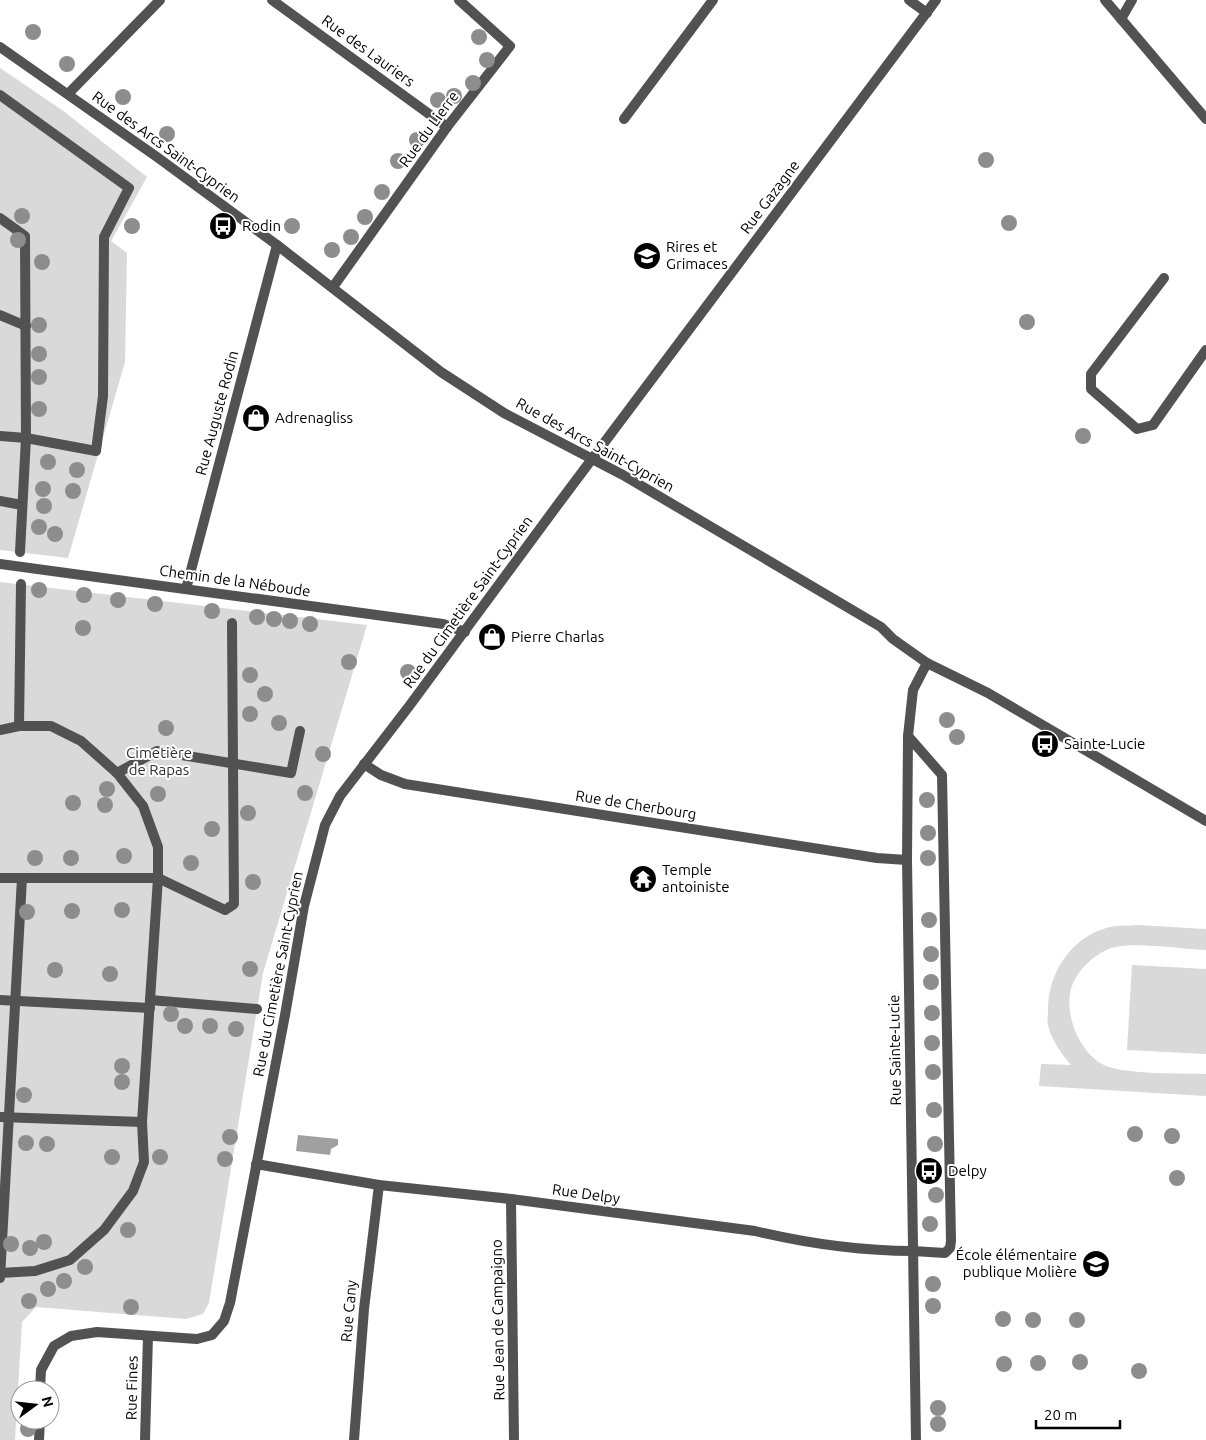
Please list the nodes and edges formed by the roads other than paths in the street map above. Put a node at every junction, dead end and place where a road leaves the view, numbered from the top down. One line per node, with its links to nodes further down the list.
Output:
1 (160, 0): 13 (street)
2 (272, 0): 16 (street, Rue des Lauriers)
3 (459, 0): 16 (street, Rue du Lierre)
4 (713, 0): 14 (street)
5 (909, 0): 9 (street)
6 (936, 0): 9 (street, Rue Gazagne)
7 (1105, 0): 10 (street)
8 (1132, 0): 10 (street)
9 (927, 13): 26 (street, Rue Gazagne)
10 (1121, 19): 15 (street)
11 (0, 47): 13 (street, Rue des Arcs Saint-Cyprien)
12 (0, 94): 25 (street)
13 (68, 94): 18 (street, Rue des Arcs Saint-Cyprien)
14 (624, 119)
15 (1206, 119)
16 (447, 127): 20 (street, Rue du Lierre)
17 (0, 218): 22 (street)
18 (277, 245): 20 (street, Rue des Arcs Saint-Cyprien); 32 (street, Rue Auguste Rodin)
19 (1164, 278): 23 (street)
20 (333, 287): 26 (street, Rue des Arcs Saint-Cyprien)
21 (0, 315): 22 (street)
22 (26, 326): 25 (street)
23 (1206, 350)
24 (0, 436): 25 (street)
25 (26, 438): 28 (street)
26 (593, 459): 34 (street, Rue du Cimetière Saint-Cyprien); 35 (street, Rue des Arcs Saint-Cyprien)
27 (0, 502): 28 (street)
28 (22, 504): 29 (street)
29 (20, 552)
30 (0, 564): 32 (street, Chemin de la Néboude)
31 (21, 584): 36 (street)
32 (186, 589): 34 (street, Chemin de la Néboude)
33 (232, 623): 40 (street)
34 (465, 632): 41 (street, Rue du Cimetière Saint-Cyprien)
35 (927, 663): 39 (street, Rue Sainte-Lucie); 43 (street, Rue des Arcs Saint-Cyprien)
36 (19, 726): 37 (street); 42 (street)
37 (0, 730)
38 (300, 731): 40 (street)
39 (908, 736): 44 (street, Rue Sainte-Lucie); 57 (street, Rue Delpy)
40 (233, 763): 42 (street); 47 (street)
41 (364, 764): 44 (street, Rue de Cherbourg); 54 (street, Rue du Cimetière Saint-Cyprien)
42 (117, 773): 47 (street)
43 (1206, 821)
44 (907, 860): 57 (street, Rue Sainte-Lucie)
45 (0, 878): 46 (street)
46 (22, 878): 47 (street); 49 (street)
47 (158, 878): 50 (street)
48 (0, 1000): 49 (street)
49 (14, 1001): 50 (street); 52 (street)
50 (150, 1004): 51 (street); 53 (street)
51 (257, 1009)
52 (5, 1117): 53 (street); 58 (street)
53 (142, 1122): 58 (street)
54 (256, 1164): 55 (street, Rue Delpy); 60 (street, Rue du Cimetière Saint-Cyprien)
55 (379, 1184): 56 (street, Rue Delpy); 63 (street, Rue Cany)
56 (511, 1199): 57 (street, Rue Delpy); 64 (street, Rue Jean de Campaigno)
57 (913, 1251): 65 (street, Rue Sainte-Lucie)
58 (0, 1273): 59 (street)
59 (0, 1279)
60 (148, 1336): 61 (street, Rue du Cimetière Saint-Cyprien); 62 (street, Rue Fines)
61 (40, 1380)
62 (146, 1440)
63 (354, 1440)
64 (514, 1440)
65 (916, 1440)

